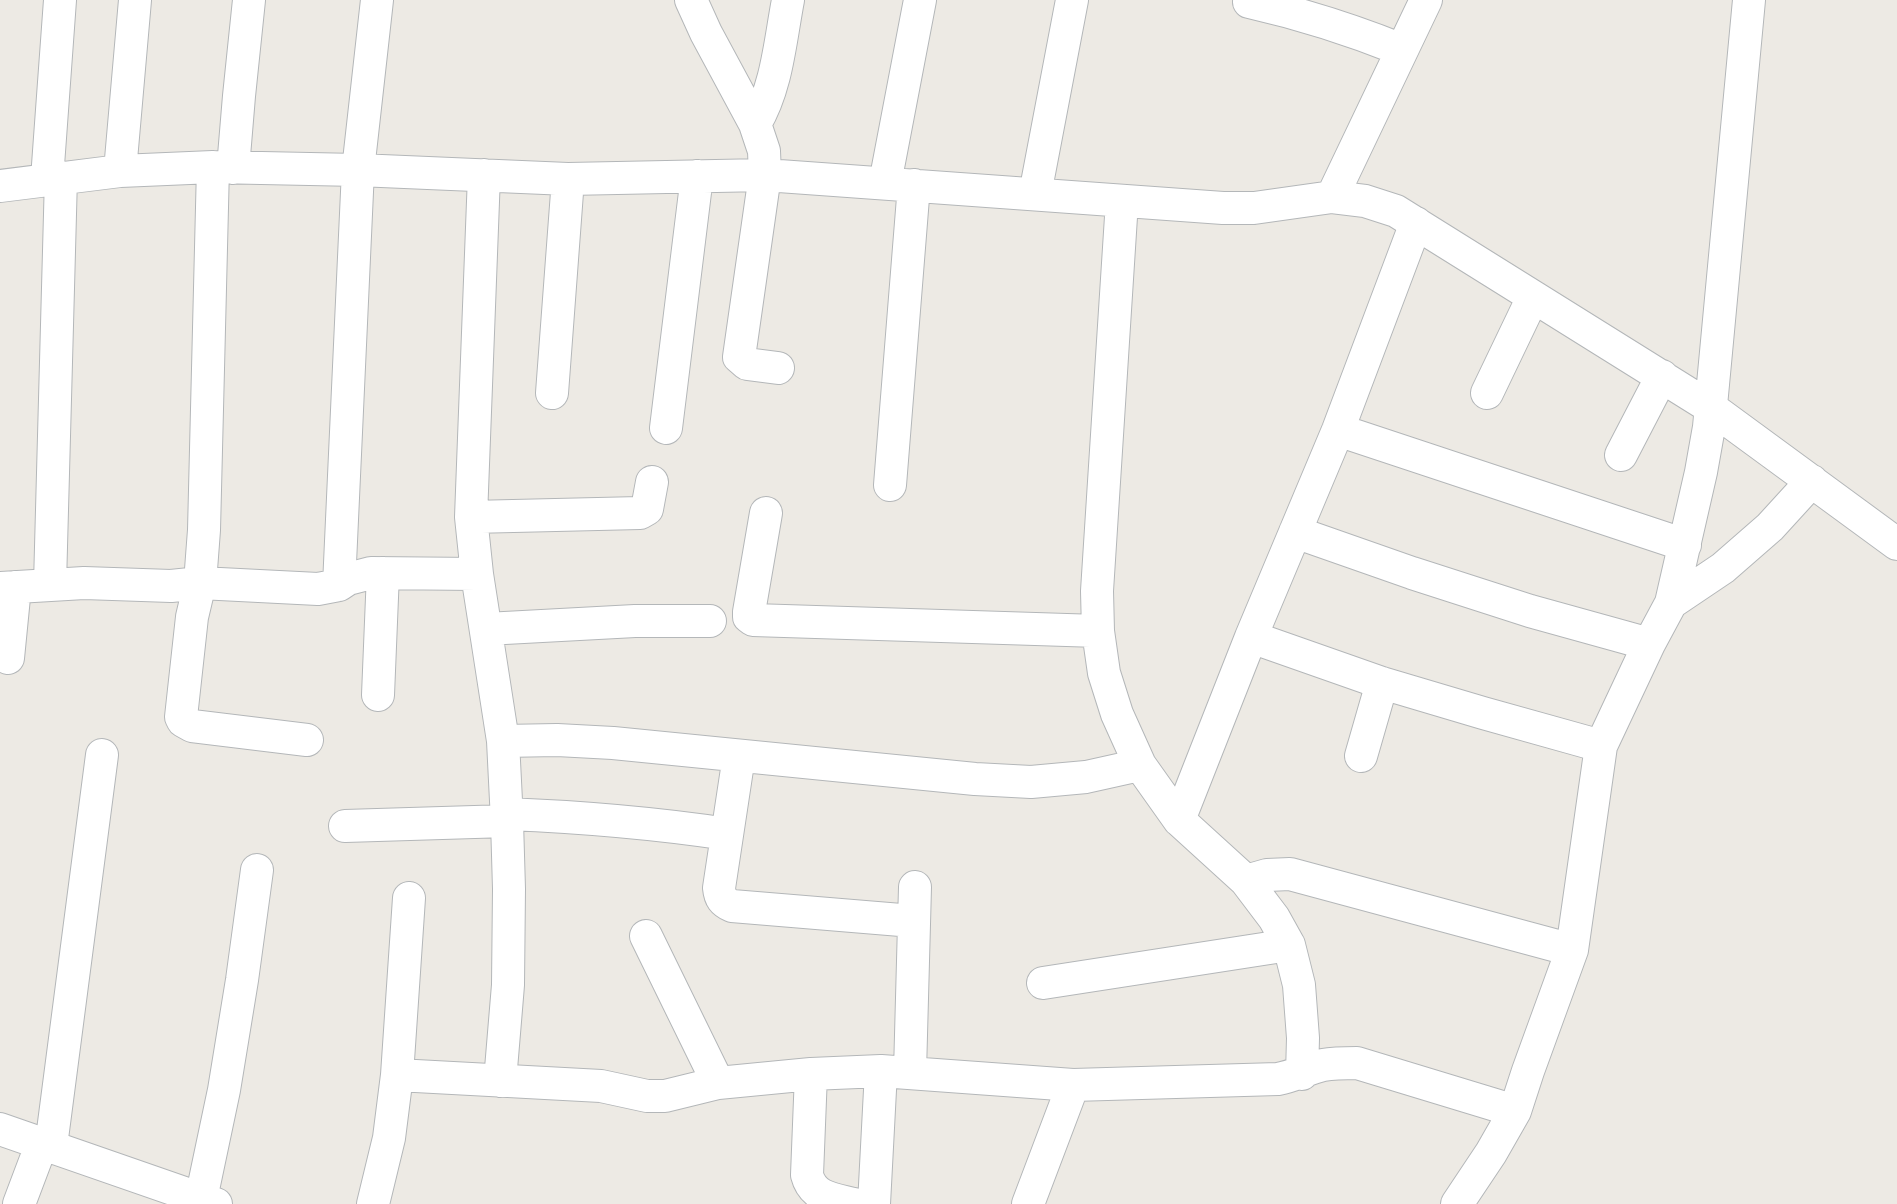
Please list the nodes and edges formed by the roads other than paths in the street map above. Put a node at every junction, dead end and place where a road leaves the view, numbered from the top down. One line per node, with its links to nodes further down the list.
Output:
1 (60, 0): 21 (street)
2 (135, 0): 17 (street)
3 (250, 0): 15 (street)
4 (377, 0): 16 (street)
5 (691, 0): 14 (street)
6 (788, 0): 14 (street)
7 (920, 0): 23 (street)
8 (1072, 0): 25 (street)
9 (1426, 0): 13 (street)
10 (1749, 0): 34 (street)
11 (1249, 2): 12 (street)
12 (1303, 7): 13 (street)
13 (1402, 50): 26 (street)
14 (755, 124): 19 (street)
15 (223, 168): 16 (street); 17 (street); 48 (street)
16 (358, 170): 18 (street); 50 (street)
17 (120, 172): 21 (street)
18 (484, 175): 22 (street); 42 (street)
19 (765, 175): 20 (street); 23 (street); 30 (street)
20 (698, 176): 22 (street); 35 (street)
21 (54, 178): 24 (street); 49 (street)
22 (568, 179): 32 (street)
23 (900, 184): 25 (street); 40 (street)
24 (0, 186)
25 (1035, 194): 27 (street)
26 (1332, 197): 27 (street); 28 (street)
27 (1122, 201): 55 (street)
28 (1416, 223): 29 (street); 36 (street)
29 (1534, 297): 31 (street); 33 (street)
30 (778, 368)
31 (1662, 376): 34 (street); 37 (street)
32 (552, 393)
33 (1487, 393)
34 (1710, 407): 38 (street); 45 (street)
35 (666, 429)
36 (1338, 430): 43 (street); 45 (street)
37 (1621, 454)
38 (1812, 481): 44 (street); 52 (street)
39 (652, 482): 42 (street)
40 (890, 485)
41 (766, 513): 55 (street)
42 (471, 517): 47 (street)
43 (1296, 532): 56 (street); 57 (street)
44 (1897, 544)
45 (1685, 545): 52 (street)
46 (383, 573): 47 (street); 50 (street); 60 (street)
47 (477, 574): 54 (street)
48 (200, 583): 49 (street); 50 (street); 61 (street)
49 (50, 584): 51 (street)
50 (339, 585)
51 (8, 587): 58 (street)
52 (1671, 603): 57 (street)
53 (710, 621): 54 (street)
54 (486, 629): 62 (street)
55 (1098, 631): 67 (street)
56 (1251, 637): 59 (street); 69 (street)
57 (1649, 644): 63 (street)
58 (8, 658)
59 (1382, 683): 63 (street); 66 (street)
60 (378, 695)
61 (307, 740)
62 (503, 741): 65 (street); 68 (street)
63 (1601, 746): 79 (street)
64 (102, 755): 90 (street)
65 (739, 756): 67 (street); 71 (street)
66 (1361, 756)
67 (1140, 765): 69 (street)
68 (507, 817): 70 (street); 71 (street); 85 (street)
69 (1179, 820): 73 (street)
70 (345, 826)
71 (727, 834): 76 (street)
72 (257, 870): 91 (street)
73 (1245, 881): 78 (street); 79 (street)
74 (915, 887): 76 (street)
75 (409, 898): 84 (street)
76 (914, 921): 81 (street)
77 (646, 936): 86 (street)
78 (1289, 945): 80 (street); 82 (street)
79 (1572, 950): 88 (street)
80 (1043, 983)
81 (896, 1072): 83 (street); 87 (street); 95 (street)
82 (1302, 1073): 87 (street); 88 (street)
83 (811, 1074): 86 (street); 94 (street)
84 (397, 1075): 85 (street); 93 (street)
85 (500, 1081): 86 (street)
86 (718, 1083)
87 (1073, 1085): 96 (street)
88 (1515, 1111): 97 (street)
89 (0, 1129): 90 (street)
90 (47, 1144): 91 (street); 92 (street)
91 (208, 1201)
92 (19, 1204)
93 (373, 1204)
94 (854, 1204)
95 (874, 1204)
96 (1028, 1204)
97 (1457, 1204)

